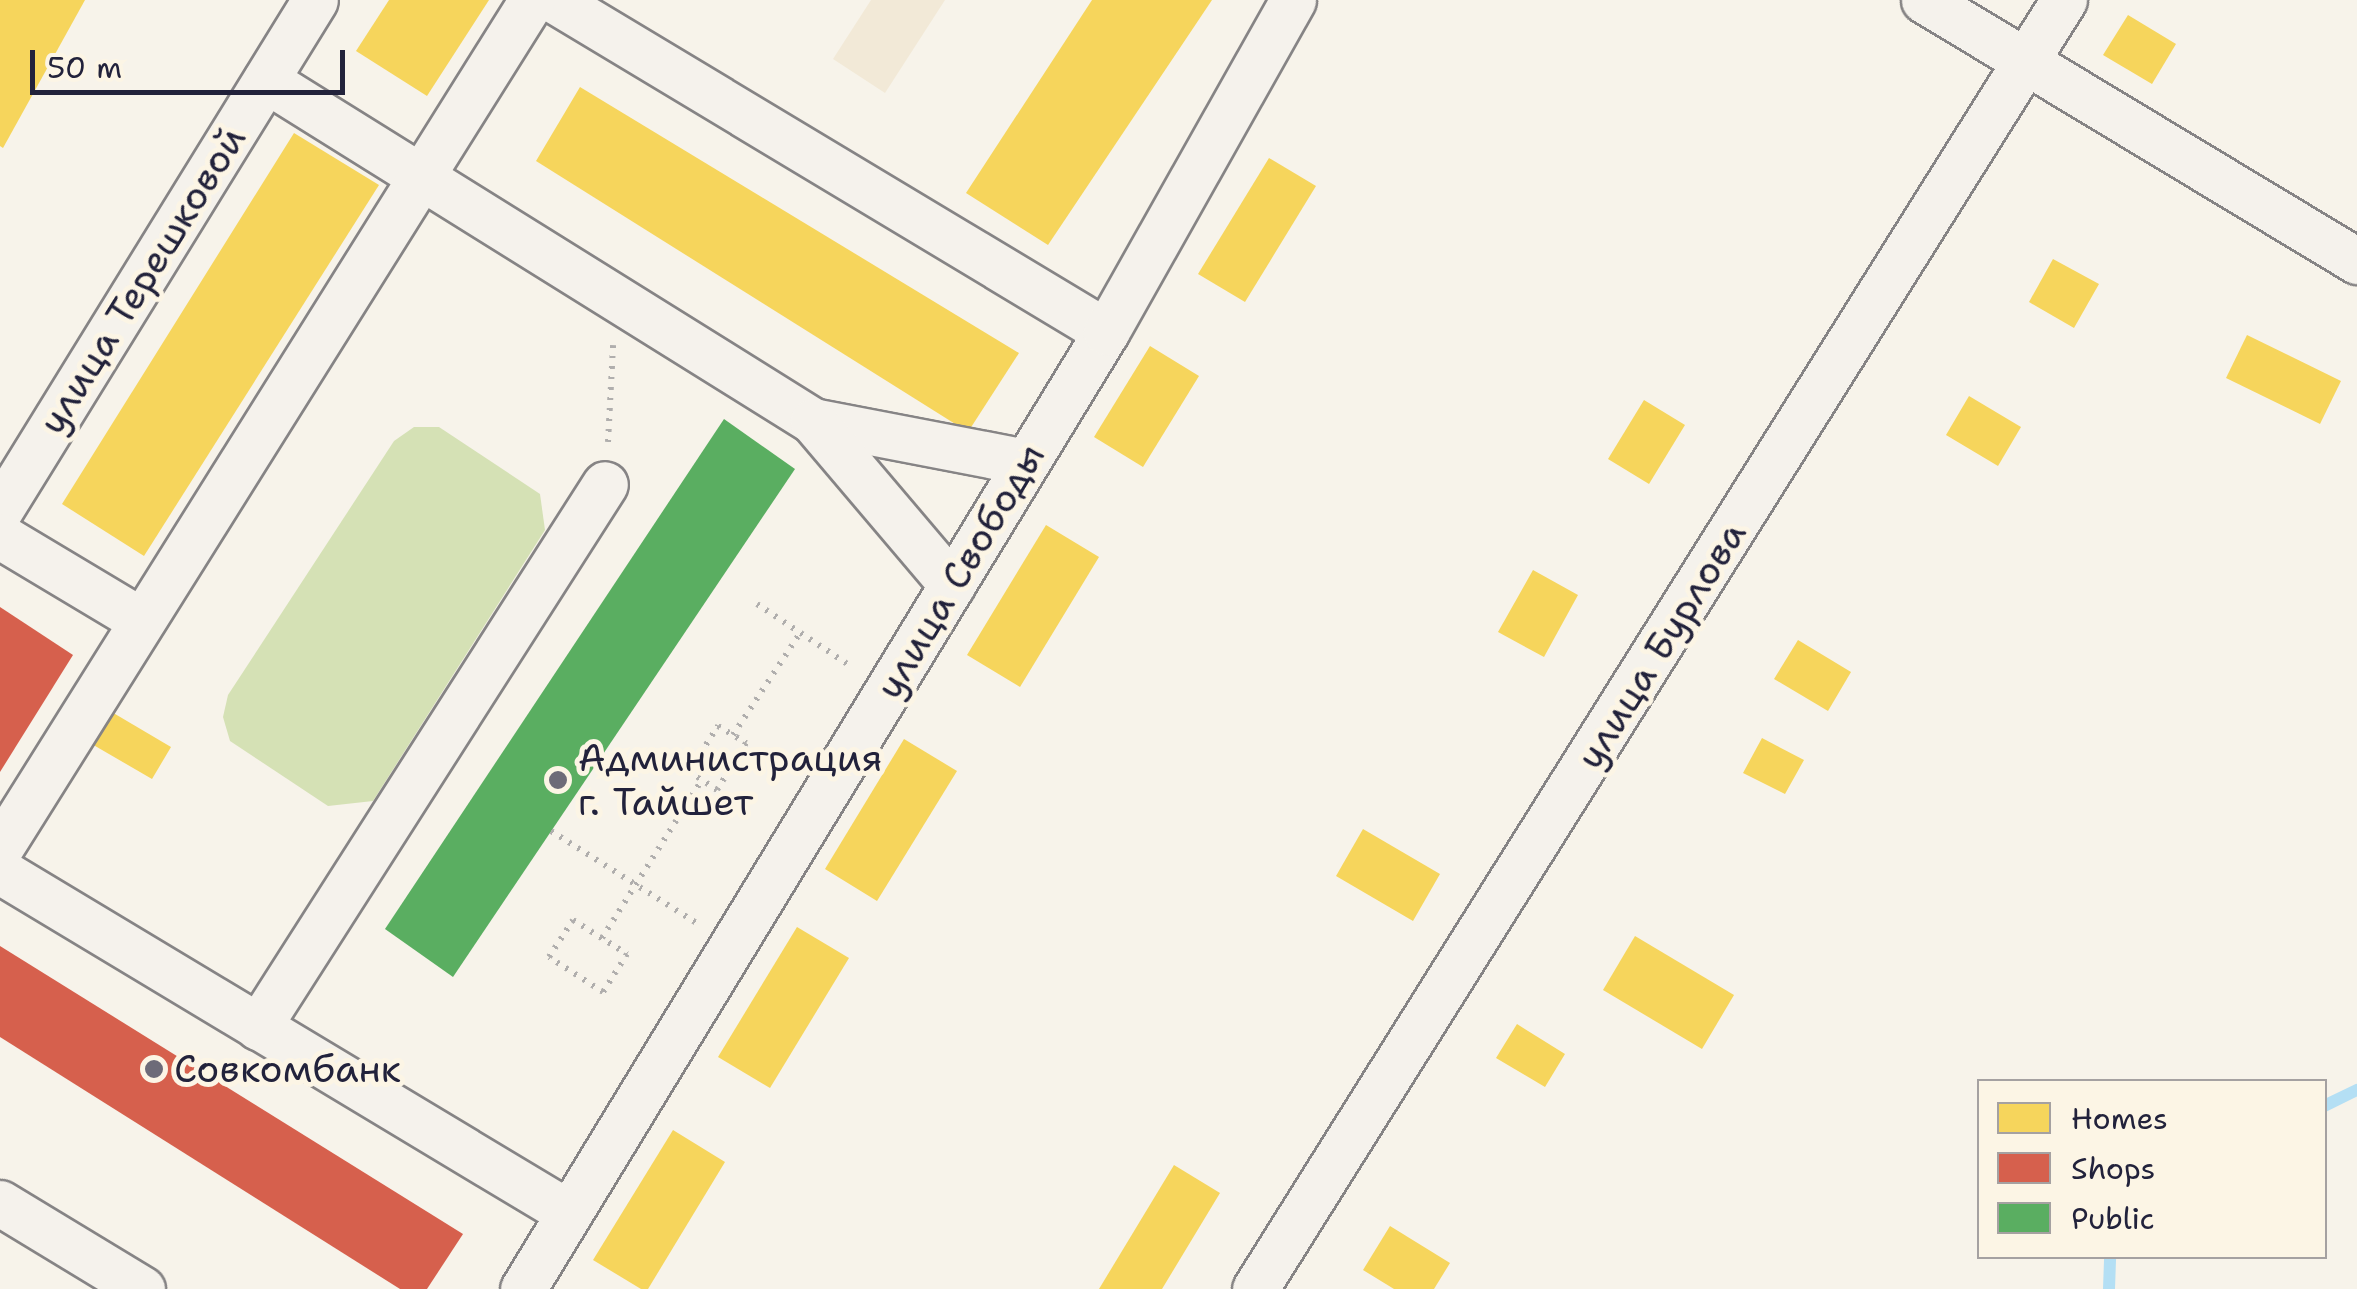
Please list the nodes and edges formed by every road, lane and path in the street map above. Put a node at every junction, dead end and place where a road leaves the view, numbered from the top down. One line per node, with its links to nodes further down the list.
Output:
1 (315, 0): 8 (street, улица Терешковой)
2 (532, 0): 9 (street)
3 (554, 0): 12 (street)
4 (1293, 0): 12 (street, улица Свободы)
5 (1924, 0): 7 (street)
6 (2064, 0): 7 (street, улица Бурлова)
7 (2027, 64): 10 (street); 36 (street, улица Бурлова)
8 (266, 80): 9 (street); 16 (street, улица Терешковой)
9 (420, 178): 11 (street); 20 (street)
10 (2357, 261)
11 (615, 299): 13 (street); 15 (path)
12 (1106, 332): 14 (street, улица Свободы)
13 (813, 421): 14 (street); 18 (street)
14 (1026, 462): 18 (street, улица Свободы)
15 (606, 484): 31 (street)
16 (0, 510)
17 (0, 536): 20 (street)
18 (952, 586): 22 (street, улица Свободы)
19 (757, 604): 21 (path)
20 (142, 621): 26 (street)
21 (800, 633): 22 (path); 23 (path)
22 (887, 691): 30 (street, улица Свободы)
23 (732, 735): 24 (path); 24 (path)
24 (702, 780): 28 (path)
25 (551, 831): 28 (path)
26 (0, 848)
27 (0, 872): 31 (street)
28 (636, 884): 29 (path); 30 (path)
29 (602, 938): 29 (path)
30 (732, 946): 33 (street, улица Свободы)
31 (258, 1026): 33 (street)
32 (0, 1203): 34 (street)
33 (569, 1213): 35 (street, улица Свободы)
34 (142, 1289)
35 (523, 1289)
36 (1255, 1289)

